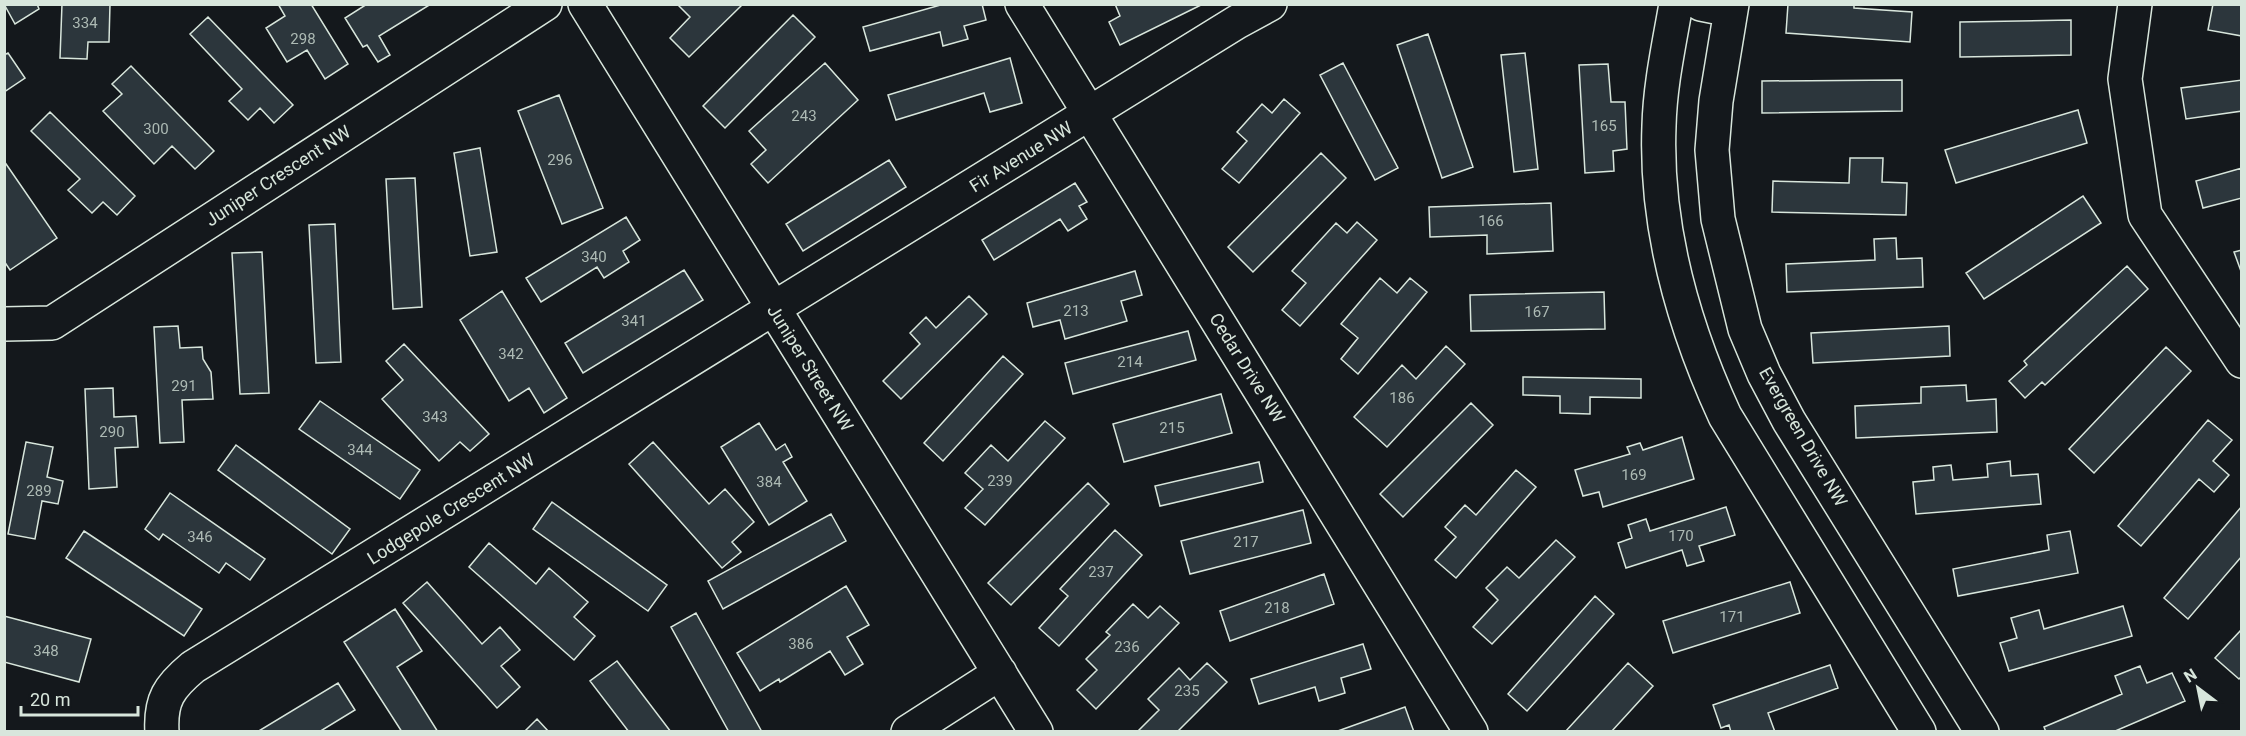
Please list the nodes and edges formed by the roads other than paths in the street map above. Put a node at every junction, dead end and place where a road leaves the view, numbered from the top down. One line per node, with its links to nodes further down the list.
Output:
1 (545, 4): 10 (street, Juniper Crescent NW)
2 (585, 4): 9 (street, Juniper Street NW)
3 (1022, 4): 8 (street, Cedar Drive NW)
4 (1270, 4): 8 (street, Fir Avenue NW)
5 (1676, 4): 17 (street)
6 (2135, 4): 11 (street)
7 (1721, 6): 18 (street, Evergreen Drive NW)
8 (1090, 114): 9 (street, Fir Avenue NW); 16 (street, Cedar Drive NW)
9 (773, 310): 12 (street, Juniper Street NW); 13 (street, Lodgepole Crescent NW)
10 (4, 324)
11 (2241, 361)
12 (1000, 674): 14 (street); 15 (street, Juniper Street NW)
13 (162, 732)
14 (908, 732)
15 (1036, 732)
16 (1471, 732)
17 (1919, 732)
18 (1982, 732)

